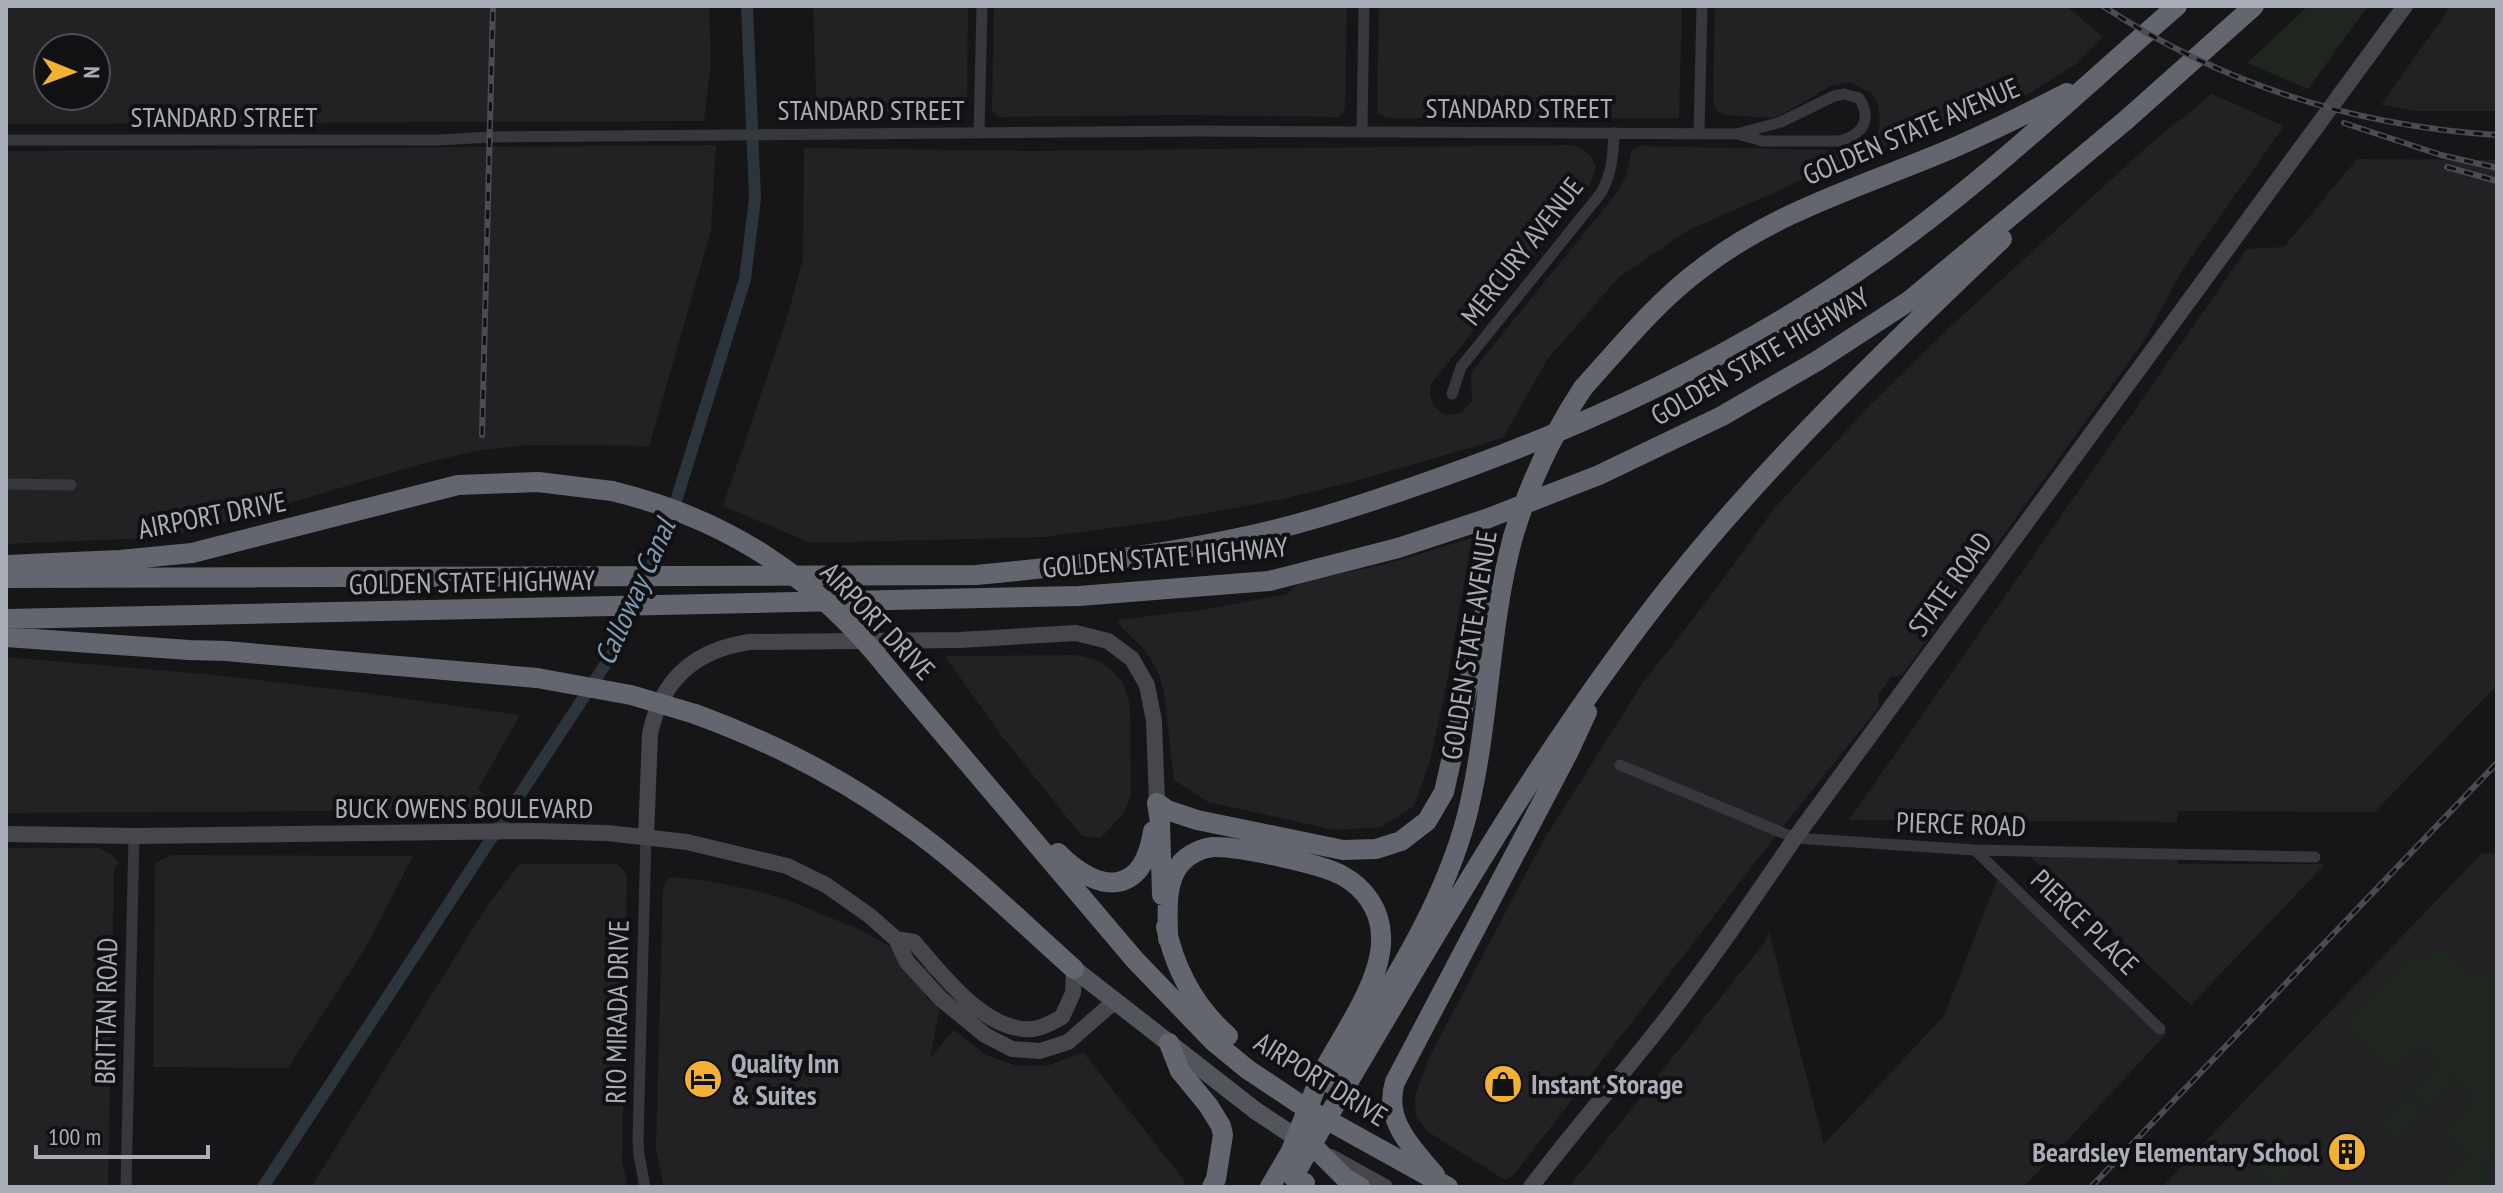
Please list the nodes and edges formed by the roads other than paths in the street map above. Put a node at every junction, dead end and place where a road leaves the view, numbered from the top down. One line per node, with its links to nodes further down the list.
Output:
1 (982, 6): 11 (street)
2 (1364, 6): 9 (street)
3 (1702, 6): 10 (street)
4 (2177, 6): 7 (highway, GOLDEN STATE HIGHWAY)
5 (2254, 6): 8 (highway, GOLDEN STATE HIGHWAY)
6 (2405, 6): 30 (main road, STATE ROAD)
7 (2089, 82): 18 (highway, GOLDEN STATE AVENUE, bridge); 20 (highway, GOLDEN STATE HIGHWAY, bridge)
8 (2126, 120): 21 (highway, GOLDEN STATE HIGHWAY); 23 (highway, GOLDEN STATE AVENUE)
9 (1362, 132): 11 (street, STANDARD STREET); 12 (street, STANDARD STREET)
10 (1699, 132): 12 (street, STANDARD STREET); 13 (street, STANDARD STREET)
11 (979, 133): 14 (street, STANDARD STREET)
12 (1614, 133): 15 (street, MERCURY AVENUE)
13 (1737, 134): 13 (street, STANDARD STREET)
14 (6, 140)
15 (1452, 394)
16 (6, 484): 17 (street)
17 (71, 485)
18 (1511, 537): 26 (highway); 40 (highway, GOLDEN STATE AVENUE)
19 (6, 565): 25 (highway, AIRPORT DRIVE, bridge)
20 (6, 578)
21 (6, 619)
22 (6, 637): 35 (highway, AIRPORT DRIVE, bridge)
23 (1607, 668): 40 (highway, GOLDEN STATE AVENUE); 43 (highway)
24 (1620, 765): 30 (street, PIERCE ROAD)
25 (984, 781): 26 (highway); 39 (highway, AIRPORT DRIVE)
26 (1157, 803): 29 (main road); 34 (highway)
27 (6, 834): 28 (main road, BUCK OWENS BOULEVARD)
28 (134, 836): 29 (main road, BUCK OWENS BOULEVARD); 44 (street, BRITTAN ROAD)
29 (646, 837): 33 (main road, BUCK OWENS BOULEVARD); 45 (street, RIO MIRADA DRIVE)
30 (1795, 838): 31 (street, PIERCE ROAD); 49 (main road, STATE ROAD)
31 (1975, 850): 32 (street, PIERCE ROAD); 37 (street, PIERCE PLACE)
32 (2315, 857)
33 (896, 939): 35 (main road, BUCK OWENS BOULEVARD); 36 (main road, BUCK OWENS BOULEVARD)
34 (1168, 939): 39 (highway); 40 (highway)
35 (1074, 969): 36 (main road, AIRPORT DRIVE)
36 (1115, 1001): 38 (main road, AIRPORT DRIVE)
37 (2160, 1029)
38 (1169, 1043): 41 (main road, AIRPORT DRIVE); 46 (highway)
39 (1264, 1079): 43 (highway, AIRPORT DRIVE)
40 (1333, 1088): 42 (highway, GOLDEN STATE AVENUE, bridge); 42 (highway, GOLDEN STATE AVENUE, bridge)
41 (1316, 1149): 47 (highway); 48 (main road, AIRPORT DRIVE)
42 (1290, 1182)
43 (1445, 1186)
44 (126, 1187)
45 (645, 1187)
46 (1212, 1187)
47 (1360, 1187)
48 (1385, 1187)
49 (1531, 1187)

